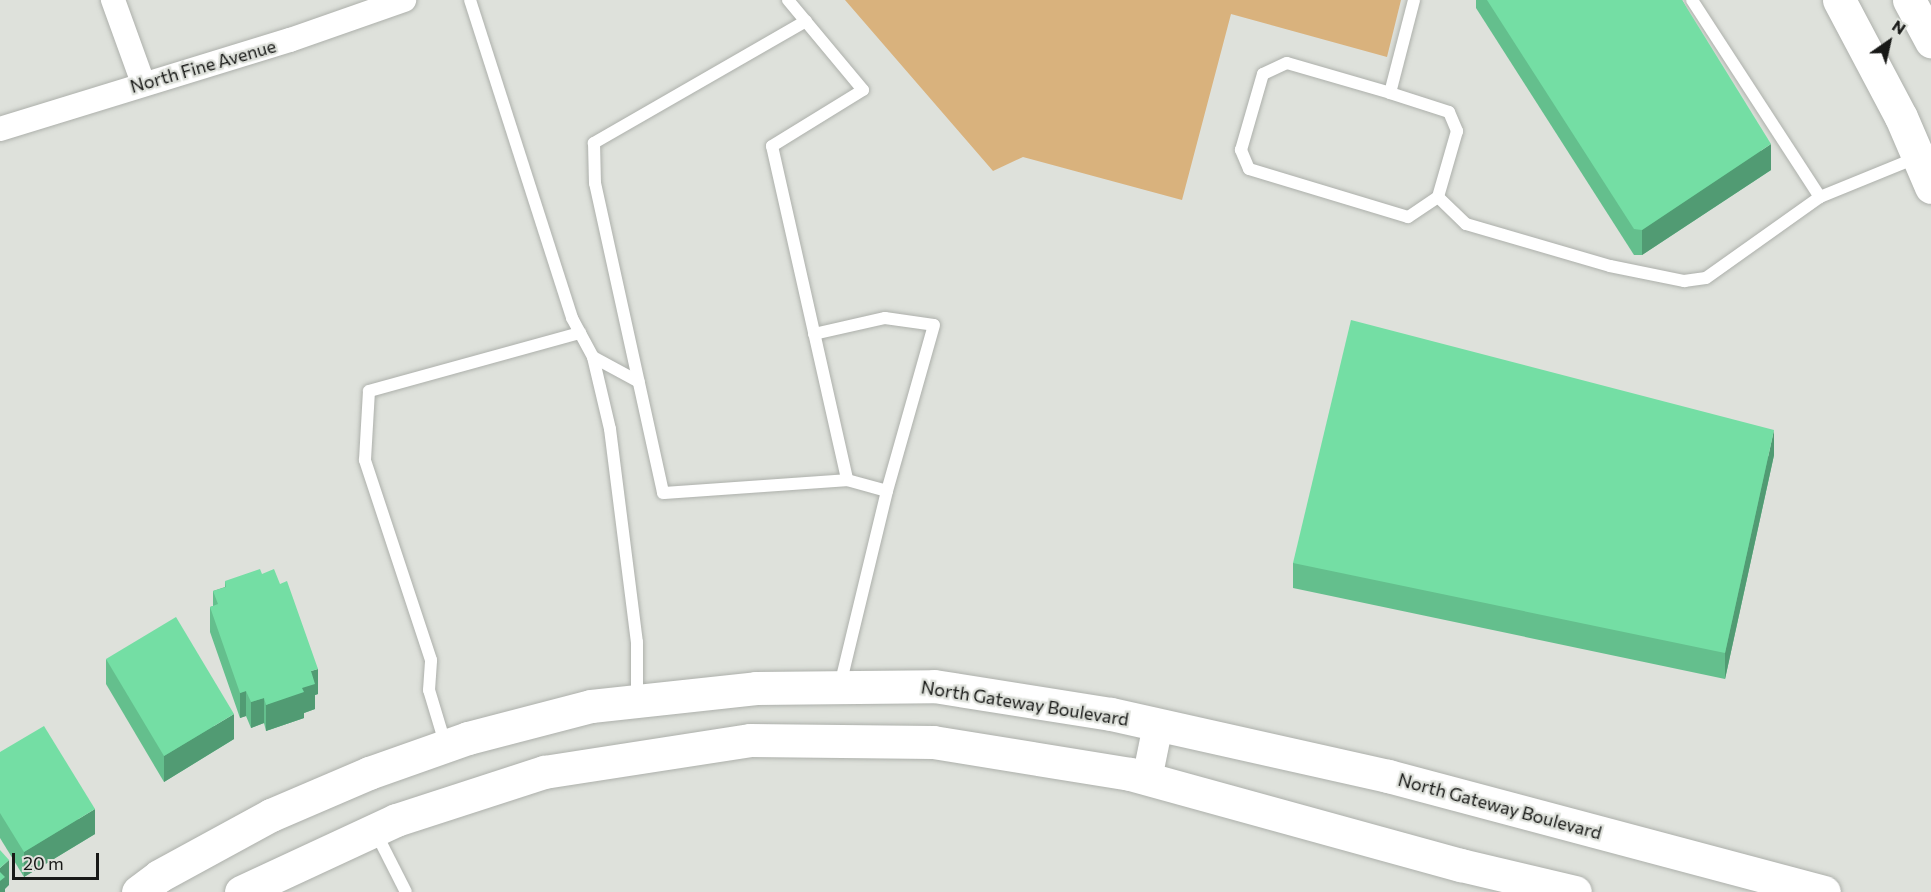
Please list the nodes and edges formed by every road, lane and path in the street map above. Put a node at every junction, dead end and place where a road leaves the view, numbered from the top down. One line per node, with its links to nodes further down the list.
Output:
1 (113, 0): 11 (street)
2 (404, 0): 11 (street, North Fine Avenue)
3 (470, 0): 18 (lane)
4 (788, 0): 9 (lane)
5 (1414, 0): 12 (lane)
6 (1692, 0): 16 (lane)
7 (1839, 0): 14 (main road)
8 (1909, 2): 10 (main road)
9 (806, 21): 19 (lane); 21 (lane)
10 (1931, 41)
11 (143, 83): 13 (street, North Fine Avenue)
12 (1390, 93): 17 (lane); 17 (lane)
13 (0, 129)
14 (1919, 156): 15 (main road); 16 (lane)
15 (1931, 187)
16 (1820, 196): 17 (lane)
17 (1438, 197)
18 (580, 333): 20 (lane); 27 (lane)
19 (814, 334): 22 (lane); 23 (lane)
20 (592, 357): 21 (lane); 25 (lane)
21 (639, 382): 22 (lane)
22 (847, 480): 23 (lane)
23 (888, 491): 24 (lane)
24 (840, 687): 25 (main road, North Gateway Boulevard); 26 (main road, North Gateway Boulevard)
25 (637, 701): 27 (main road, North Gateway Boulevard)
26 (1158, 725): 28 (street); 35 (main road, North Gateway Boulevard)
27 (446, 745): 31 (main road, North Gateway Boulevard)
28 (1148, 779): 29 (main road); 30 (main road)
29 (375, 830): 32 (main road); 33 (lane)
30 (1522, 886): 34 (main road)
31 (138, 892)
32 (241, 892)
33 (406, 892)
34 (1575, 892)
35 (1824, 892)

